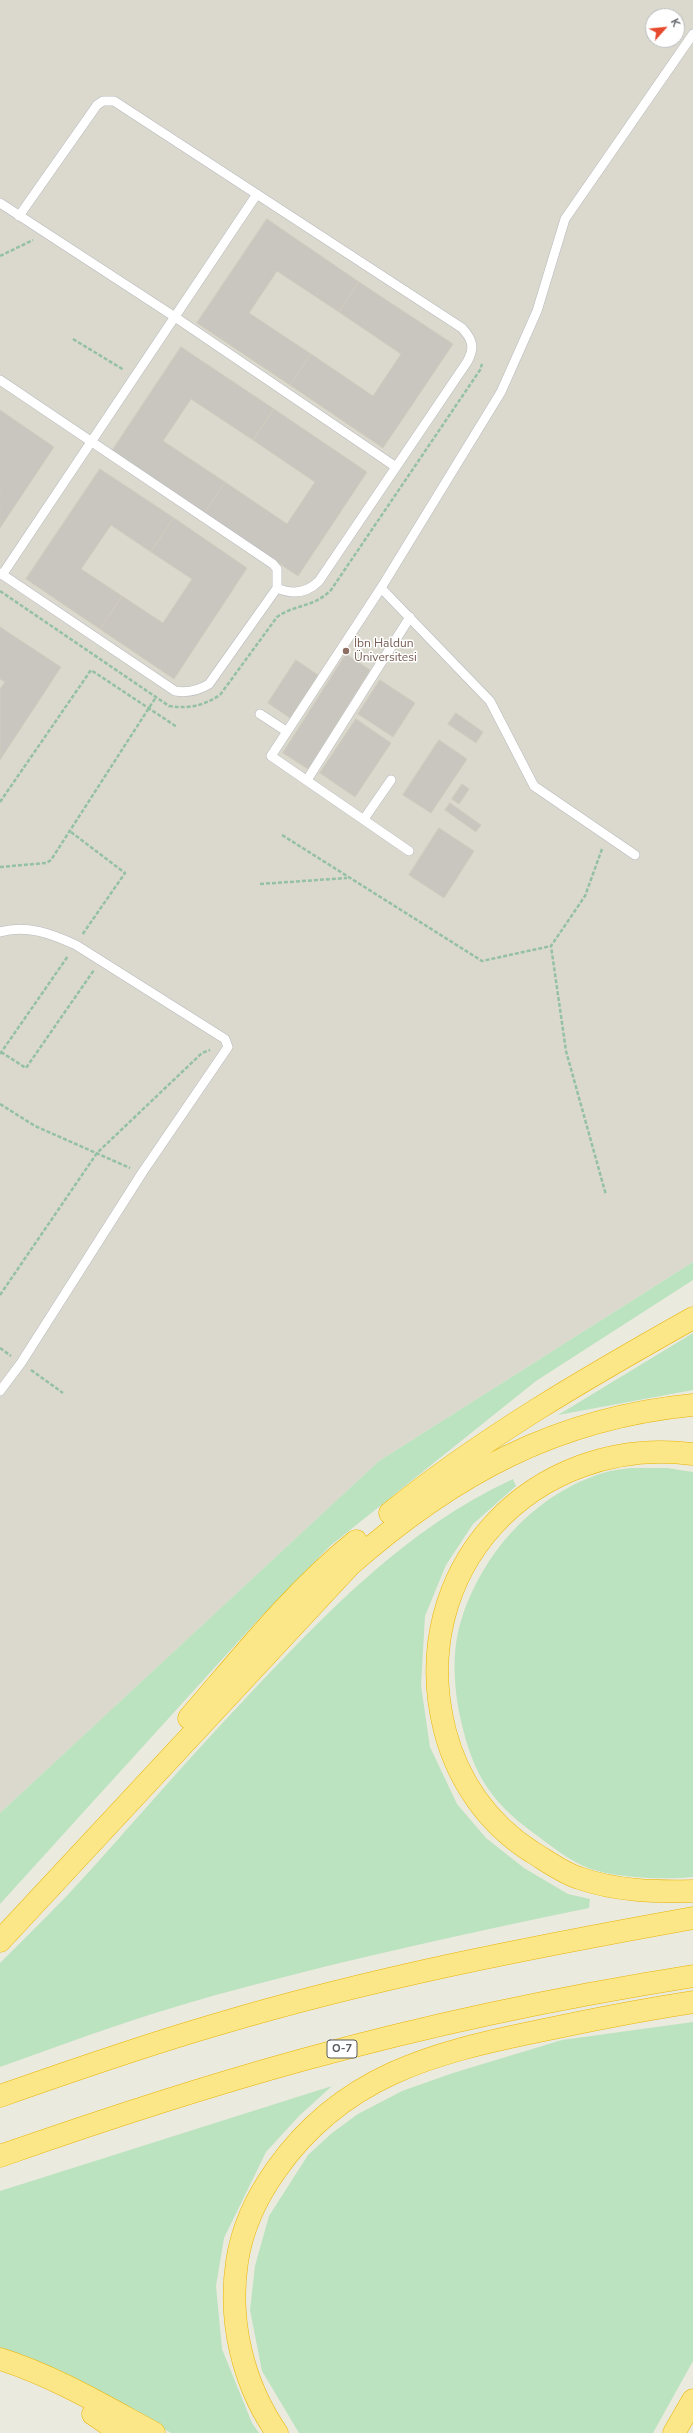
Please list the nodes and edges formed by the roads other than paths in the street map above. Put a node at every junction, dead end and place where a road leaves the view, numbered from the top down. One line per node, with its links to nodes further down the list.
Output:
1 (693, 34): 11 (lane)
2 (257, 194): 4 (lane); 5 (lane); 8 (lane)
3 (0, 203): 4 (lane)
4 (19, 216): 5 (lane)
5 (175, 317): 7 (lane); 8 (lane)
6 (0, 380): 7 (lane)
7 (92, 442): 9 (lane); 10 (lane)
8 (396, 467): 10 (lane)
9 (1, 574): 10 (lane)
10 (277, 588)
11 (381, 588): 12 (lane); 14 (lane)
12 (410, 617): 15 (lane); 19 (lane)
13 (260, 714): 14 (lane)
14 (286, 730): 15 (lane)
15 (307, 780): 17 (lane)
16 (391, 780): 17 (lane)
17 (364, 820): 18 (lane)
18 (409, 851)
19 (635, 856)
20 (0, 932): 22 (lane)
21 (693, 1318): 26 (highway)
22 (0, 1391)
23 (693, 1404): 26 (highway)
24 (693, 1454): 25 (highway)
25 (693, 1891)
26 (37, 1903): 28 (highway)
27 (693, 1918): 31 (highway)
28 (0, 1941)
29 (693, 1976): 32 (highway, O-7)
30 (693, 2002): 38 (highway)
31 (0, 2096)
32 (0, 2156)
33 (0, 2359): 37 (highway)
34 (0, 2368): 36 (highway)
35 (693, 2400): 39 (highway)
36 (121, 2433)
37 (154, 2433)
38 (277, 2433)
39 (674, 2433)

